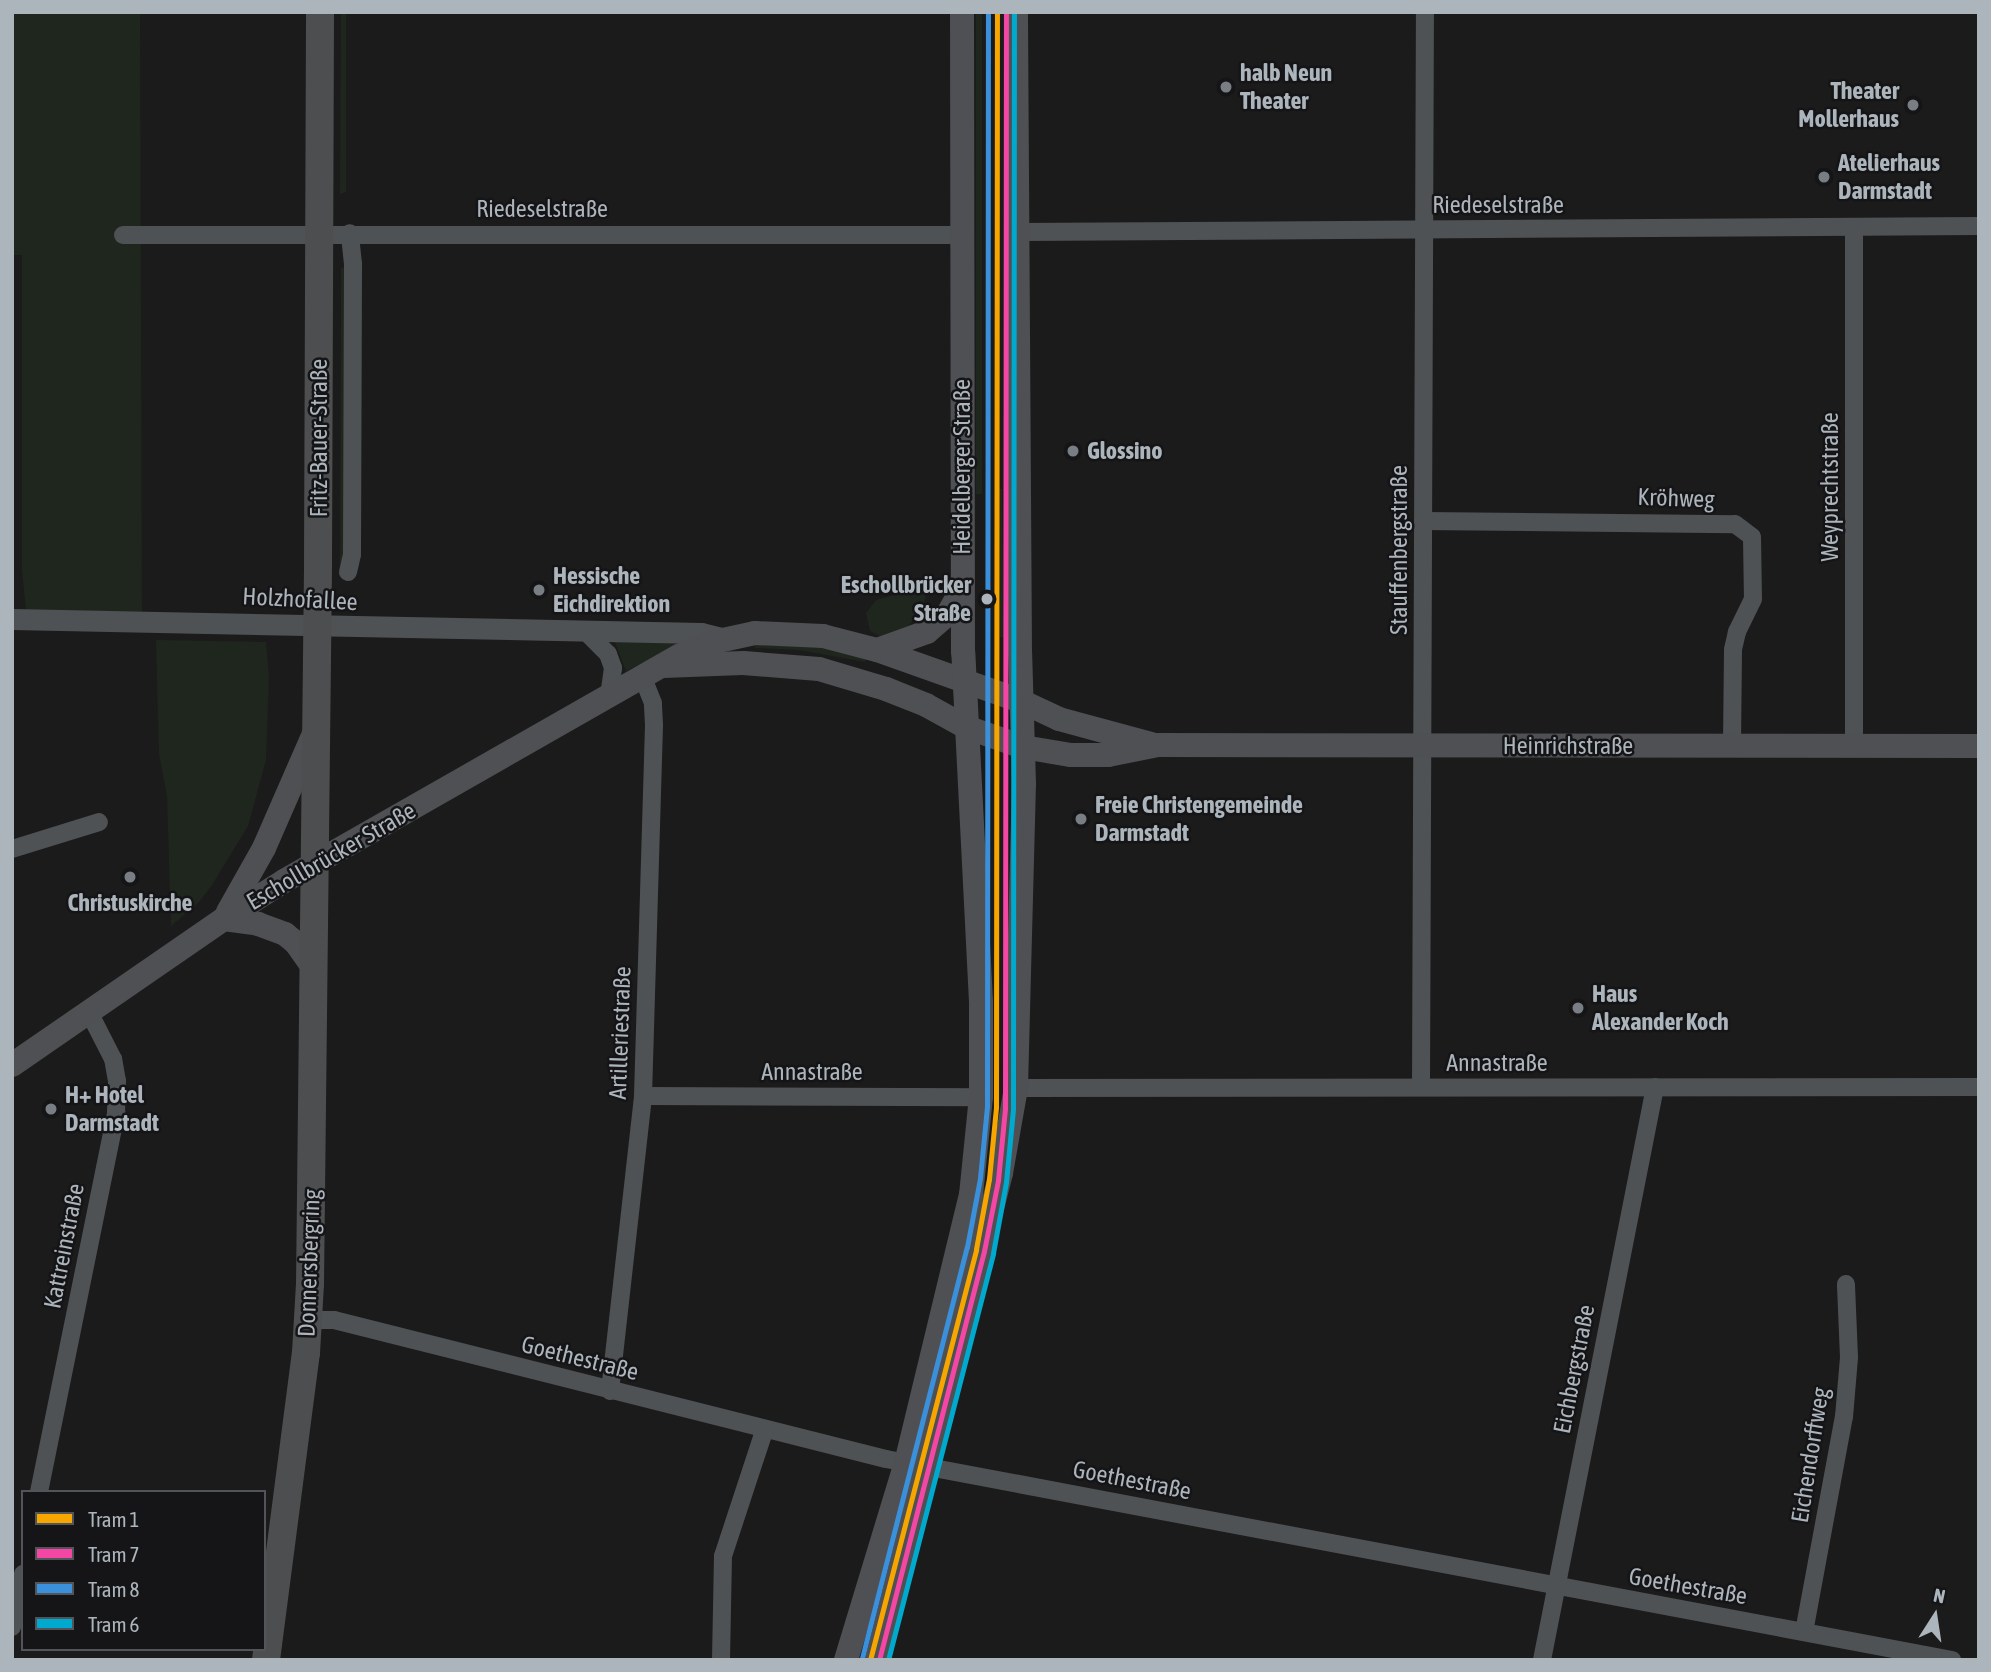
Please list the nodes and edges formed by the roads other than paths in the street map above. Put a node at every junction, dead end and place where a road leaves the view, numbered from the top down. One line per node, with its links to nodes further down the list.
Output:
1 (320, 12): 9 (main road, Fritz-Bauer-Straße)
2 (962, 12): 12 (main road, Heidelberger Straße)
3 (1016, 12): 8 (main road, Heidelberger Straße)
4 (1426, 12): 7 (street, Stauffenbergstraße)
5 (1979, 226): 6 (street, Riedeselstraße)
6 (1854, 227): 7 (street, Riedeselstraße); 30 (street, Weyprechtstraße)
7 (1424, 230): 8 (street, Riedeselstraße); 13 (street, Stauffenbergstraße)
8 (1017, 232): 24 (main road, Heidelberger Straße)
9 (320, 233): 10 (street, Riedeselstraße); 11 (street, Riedeselstraße); 17 (main road, Fritz-Bauer-Straße)
10 (349, 233): 12 (street, Riedeselstraße); 14 (street, Fritz-Bauer-Straße)
11 (123, 235)
12 (961, 235): 15 (main road, Heidelberger Straße)
13 (1423, 521): 28 (street, Stauffenbergstraße); 29 (street, Kröhweg)
14 (348, 572)
15 (962, 589): 20 (main road); 22 (main road, Heidelberger Straße)
16 (12, 619): 17 (street, Holzhofallee)
17 (316, 625): 18 (street, Holzhofallee); 26 (main road, Fritz-Bauer-Straße)
18 (586, 632): 19 (street, Holzhofallee); 23 (street)
19 (725, 639): 20 (main road, Eschollbrücker Straße); 21 (main road, Eschollbrücker Straße)
20 (877, 650): 22 (main road, Eschollbrücker Straße)
21 (653, 672): 23 (main road, Eschollbrücker Straße); 25 (main road, Eschollbrücker Straße); 44 (street, Artilleriestraße)
22 (964, 682): 24 (main road, Heinrichstraße); 25 (main road, Heidelberger Straße)
23 (609, 697): 35 (main road, Eschollbrücker Straße)
24 (1021, 701): 27 (main road, Heinrichstraße); 32 (main road, Heidelberger Straße)
25 (966, 727): 32 (main road, Heinrichstraße); 45 (main road, Heidelberger Straße)
26 (316, 729): 35 (main road, Fritz-Bauer-Straße); 36 (main road)
27 (1158, 746): 28 (main road, Heinrichstraße); 32 (main road, Heinrichstraße)
28 (1422, 746): 29 (main road, Heinrichstraße); 40 (street, Stauffenbergstraße)
29 (1732, 746): 30 (main road, Heinrichstraße)
30 (1854, 746): 31 (main road, Heinrichstraße)
31 (1979, 746)
32 (1023, 747): 43 (main road, Heidelberger Straße)
33 (99, 822): 34 (street)
34 (12, 849)
35 (315, 863): 36 (main road, Eschollbrücker Straße); 37 (main road, Donnersbergring)
36 (223, 919): 37 (main road); 38 (main road, Eschollbrücker Straße)
37 (314, 969): 47 (main road, Donnersbergring)
38 (90, 1014): 39 (main road, Eschollbrücker Straße); 51 (street, Kattreinstraße)
39 (12, 1065)
40 (1421, 1087): 41 (street, Annastraße); 43 (street, Annastraße)
41 (1654, 1087): 42 (street, Annastraße); 53 (street, Eichbergstraße)
42 (1979, 1087)
43 (1016, 1088): 50 (main road, Heidelberger Straße)
44 (643, 1096): 45 (street, Annastraße); 48 (street, Artilleriestraße)
45 (981, 1097): 50 (main road, Heidelberger Straße)
46 (1846, 1284): 55 (street, Eichendorffweg)
47 (309, 1320): 48 (street, Goethestraße); 56 (main road, Donnersbergring)
48 (610, 1391): 49 (street, Goethestraße)
49 (764, 1431): 50 (street, Goethestraße); 57 (street)
50 (917, 1464): 53 (street, Goethestraße); 58 (main road, Heidelberger Straße); 59 (main road, Heidelberger Straße)
51 (39, 1490)
52 (21, 1584): 54 (street)
53 (1555, 1587): 55 (street, Goethestraße); 60 (street, Eichbergstraße)
54 (12, 1627)
55 (1804, 1632): 61 (street, Goethestraße)
56 (267, 1660)
57 (721, 1660)
58 (846, 1660)
59 (877, 1660)
60 (1542, 1660)
61 (1952, 1660)

